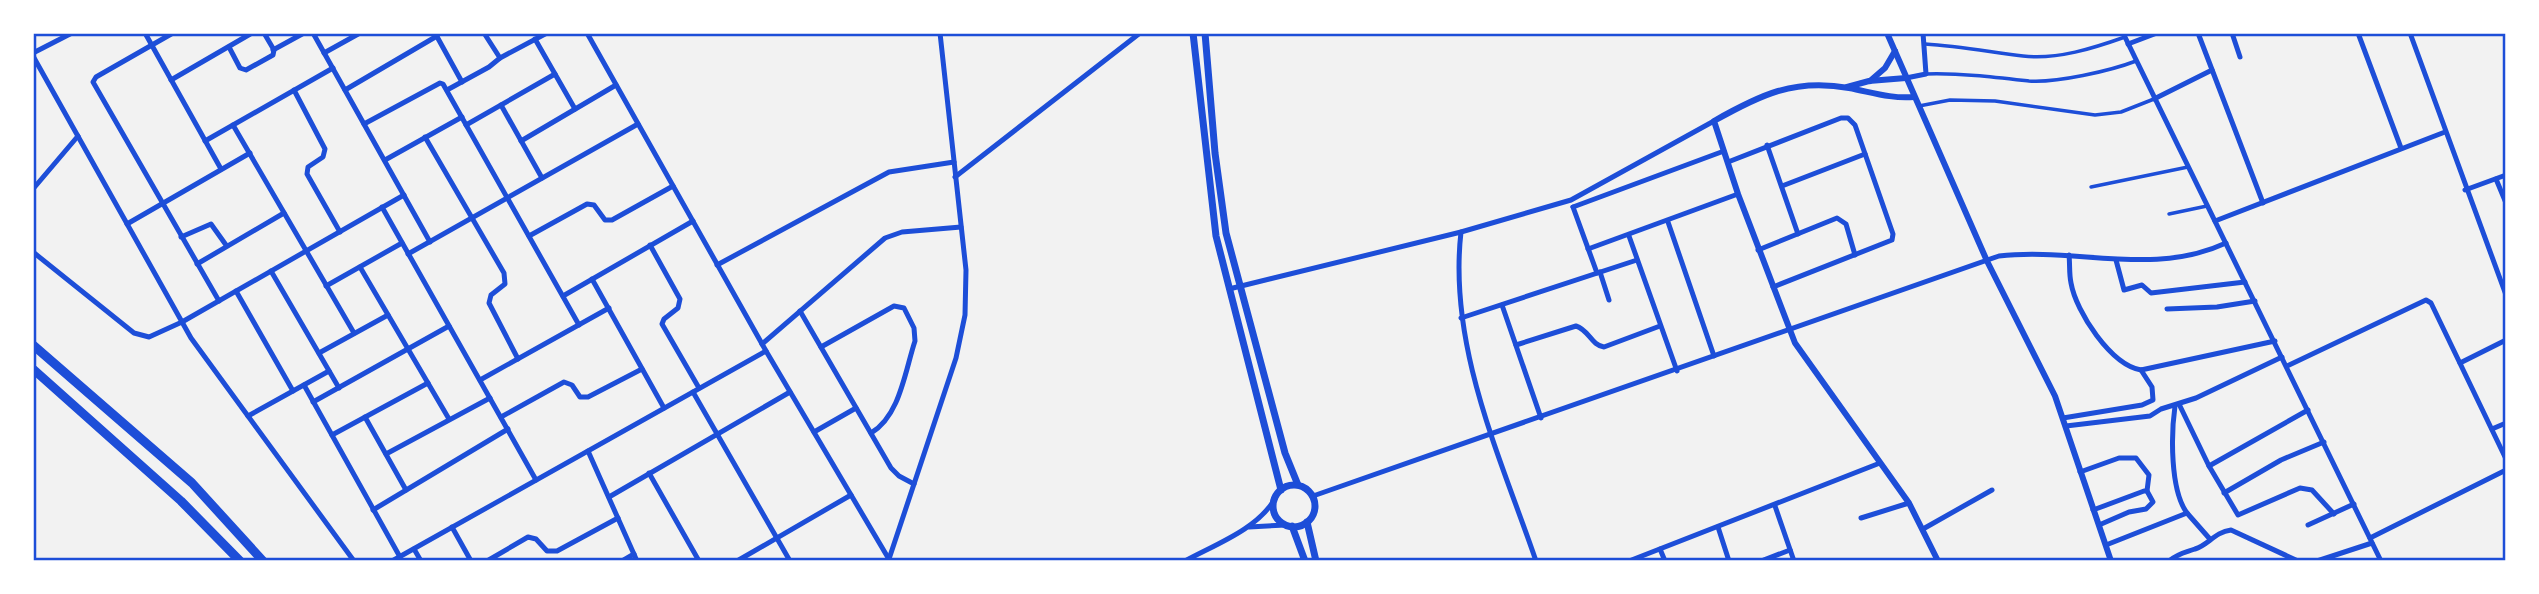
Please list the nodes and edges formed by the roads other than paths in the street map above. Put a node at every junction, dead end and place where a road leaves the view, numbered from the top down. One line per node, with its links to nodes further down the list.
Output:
1 (72, 33): 34 (street)
2 (145, 33): 29 (street)
3 (173, 33): 29 (street)
4 (252, 33): 30 (street)
5 (264, 33): 31 (street)
6 (304, 33): 31 (street)
7 (313, 33): 33 (street)
8 (359, 33): 33 (street)
9 (484, 33): 36 (street)
10 (547, 33): 26 (street)
11 (597, 33): 24 (street)
12 (940, 33): 73 (street)
13 (1140, 33): 78 (street)
14 (1193, 33): 134 (main road)
15 (1205, 33): 132 (main road)
16 (1887, 33): 32 (street)
17 (1923, 33): 27 (street)
18 (2157, 33): 28 (street)
19 (2197, 33): 39 (street)
20 (2232, 33): 35 (street)
21 (2358, 33): 68 (street)
22 (2410, 33): 62 (street)
23 (436, 34): 45 (street); 49 (street)
24 (587, 34): 46 (street)
25 (2124, 35): 27 (street); 28 (street)
26 (535, 39): 36 (street); 40 (street)
27 (1926, 44): 41 (street)
28 (2128, 44): 37 (street)
29 (152, 46): 43 (street); 91 (street)
30 (229, 47): 31 (street); 43 (street)
31 (273, 50)
32 (1895, 51): 42 (street); 44 (street)
33 (324, 53): 38 (street)
34 (33, 55): 63 (street)
35 (2240, 57)
36 (500, 58): 45 (street)
37 (2136, 61): 41 (street); 52 (street)
38 (333, 68): 48 (street); 49 (street)
39 (2212, 70): 52 (street); 89 (street)
40 (555, 74): 53 (street); 55 (street)
41 (1926, 74): 42 (street)
42 (1906, 78): 44 (street); 51 (street)
43 (171, 80): 65 (street)
44 (1868, 81): 47 (street)
45 (462, 82): 50 (street)
46 (616, 85): 55 (street); 59 (street)
47 (1846, 88): 51 (street); 57 (street)
48 (293, 90): 60 (street); 103 (street)
49 (345, 90): 58 (street)
50 (447, 90): 56 (street); 58 (street)
51 (1914, 97): 54 (street)
52 (2154, 99): 54 (street); 75 (street)
53 (501, 105): 61 (street); 66 (street)
54 (1918, 106): 123 (street)
55 (575, 109): 66 (street)
56 (461, 117): 61 (street); 64 (street)
57 (1714, 121): 69 (street); 92 (street)
58 (364, 124): 72 (street)
59 (638, 124): 79 (street); 81 (street)
60 (233, 125): 65 (street); 70 (street)
61 (466, 125): 88 (street)
62 (2445, 132): 68 (street); 85 (street)
63 (78, 136): 84 (street); 101 (street)
64 (425, 137): 72 (street); 97 (street)
65 (205, 141): 76 (street)
66 (521, 141): 79 (street)
67 (1767, 145): 71 (street); 74 (street); 82 (street)
68 (2401, 148): 89 (street)
69 (1724, 151): 74 (street); 92 (street)
70 (250, 153): 76 (street); 95 (street)
71 (1865, 154): 82 (street); 119 (street)
72 (385, 160): 87 (street)
73 (954, 162): 78 (street); 125 (street)
74 (1728, 162): 86 (street)
75 (2188, 167): 83 (street); 93 (street)
76 (221, 169): 91 (street)
77 (2506, 175): 80 (street)
78 (955, 177): 102 (street)
79 (542, 178): 88 (street)
80 (2496, 179): 85 (street); 90 (street)
81 (673, 186): 98 (street); 106 (street)
82 (1782, 186): 105 (street)
83 (2091, 187)
84 (33, 189)
85 (2466, 190): 136 (street)
86 (1738, 194): 100 (street); 115 (street)
87 (404, 195): 94 (street); 109 (street)
88 (508, 198): 97 (street); 106 (street)
89 (2263, 203): 99 (street)
90 (2506, 203)
91 (162, 204): 101 (street); 108 (street)
92 (1572, 204): 104 (street); 114 (street)
93 (2207, 206): 96 (street); 99 (street)
94 (382, 207): 103 (street); 110 (street)
95 (284, 213): 112 (street); 116 (street)
96 (2169, 214)
97 (472, 218): 109 (street); 164 (street)
98 (693, 220): 113 (street); 125 (street)
99 (2215, 221): 111 (street)
100 (1668, 222): 107 (street); 162 (street)
101 (127, 224): 147 (street)
102 (961, 227): 144 (street); 211 (street)
103 (340, 232): 116 (street)
104 (1461, 232): 132 (street); 146 (street)
105 (1798, 234): 115 (street); 119 (street)
106 (529, 236): 137 (street)
107 (1629, 236): 114 (street); 121 (street)
108 (181, 237): 112 (street); 124 (street)
109 (430, 242): 118 (street)
110 (402, 243): 118 (street); 126 (street)
111 (2226, 243): 122 (street); 130 (street)
112 (226, 245): 124 (street)
113 (650, 245): 129 (street); 176 (street)
114 (1588, 248): 128 (street)
115 (1758, 250): 133 (street)
116 (306, 251): 127 (street); 131 (street)
117 (33, 252): 147 (street)
118 (408, 254): 149 (street)
119 (1856, 255): 133 (street)
120 (2069, 255): 122 (street); 123 (street); 169 (street)
121 (1637, 260): 128 (street); 150 (street)
122 (2116, 260): 130 (street)
123 (1987, 261): 151 (street); 190 (street)
124 (197, 264): 140 (street)
125 (717, 265): 155 (street)
126 (360, 267): 131 (street); 145 (street)
127 (271, 271): 135 (street); 161 (street)
128 (1598, 273): 138 (street); 141 (street)
129 (592, 279): 137 (street); 142 (street)
130 (2245, 282): 139 (street)
131 (327, 286): 152 (street)
132 (1240, 286): 134 (street); 212 (main road)
133 (1773, 287): 151 (street)
134 (1229, 289): 214 (main road)
135 (236, 291): 140 (street); 177 (street)
136 (2506, 295)
137 (563, 296): 148 (street)
138 (1609, 300)
139 (2255, 300): 143 (street); 154 (street)
140 (219, 301): 147 (street)
141 (1502, 305): 146 (street); 157 (street)
142 (609, 309): 148 (street); 168 (street)
143 (2167, 309)
144 (800, 311): 155 (street); 158 (street)
145 (388, 315): 152 (street); 159 (street)
146 (1461, 318): 200 (street)
147 (182, 322): 186 (street)
148 (579, 325): 164 (street)
149 (449, 326): 159 (street); 172 (street)
150 (1660, 326): 157 (street); 171 (street)
151 (1788, 329): 162 (street); 205 (street)
152 (354, 333): 161 (street)
153 (2506, 340): 165 (street)
154 (2275, 341): 163 (street); 169 (street)
155 (762, 344): 160 (street)
156 (33, 345): 252 (highway)
157 (1516, 345): 189 (street)
158 (821, 347): 184 (street); 197 (street)
159 (408, 349): 173 (street); 175 (street)
160 (766, 351): 176 (street); 179 (street)
161 (319, 353): 170 (street)
162 (1714, 356): 171 (street)
163 (2282, 357): 166 (street); 182 (street)
164 (518, 359): 172 (street)
165 (2460, 363): 166 (street); 195 (street)
166 (2287, 366): 185 (street)
167 (33, 369): 251 (highway)
168 (642, 369): 183 (street); 188 (street)
169 (2141, 370): 190 (street)
170 (329, 371): 174 (street); 175 (street)
171 (1676, 371): 189 (street)
172 (480, 380): 180 (street)
173 (428, 383): 187 (street); 191 (street)
174 (304, 385): 177 (street); 181 (street)
175 (339, 388): 181 (street)
176 (699, 388): 178 (street)
177 (293, 391): 186 (street)
178 (693, 392): 183 (street); 198 (street)
179 (790, 392): 196 (street); 198 (street)
180 (490, 398): 188 (street); 191 (street)
181 (313, 402): 199 (street)
182 (2177, 405): 193 (street); 206 (street); 227 (street)
183 (664, 408): 202 (street)
184 (856, 408): 196 (street); 197 (street)
185 (2308, 410): 201 (street); 206 (street)
186 (248, 416): 253 (street)
187 (365, 417): 199 (street); 203 (street)
188 (500, 417): 194 (street)
189 (1541, 418): 200 (street)
190 (2063, 418): 193 (street)
191 (449, 419): 203 (street)
192 (2506, 423): 195 (street)
193 (2066, 426): 208 (street)
194 (508, 429): 210 (street); 213 (street)
195 (2491, 429): 204 (street)
196 (814, 432): 218 (street)
197 (871, 433): 211 (street)
198 (717, 434): 209 (street); 239 (street)
199 (331, 435): 225 (street)
200 (1492, 435): 219 (street); 266 (street)
201 (2324, 442): 217 (street); 223 (street)
202 (588, 451): 210 (street); 220 (street)
203 (386, 454): 213 (street)
204 (2506, 459)
205 (1880, 463): 222 (street); 224 (street)
206 (2209, 466): 217 (street)
207 (2506, 470): 241 (street)
208 (2080, 472): 216 (street); 226 (street)
209 (649, 473): 220 (street); 260 (street)
210 (536, 480): 235 (street)
211 (914, 484): 249 (street)
212 (1298, 485): 214 (main road); 219 (main road)
213 (406, 490): 225 (street)
214 (1281, 490): 221 (main road)
215 (1992, 490): 238 (street)
216 (2147, 491): 226 (street); 232 (street)
217 (2224, 493): 228 (street)
218 (851, 495): 239 (street); 249 (street)
219 (1313, 496): 231 (main road)
220 (609, 497): 229 (street)
221 (1275, 499): 234 (main road); 236 (street)
222 (1909, 503): 230 (street); 238 (street)
223 (2354, 504): 228 (street); 241 (street)
224 (1775, 506): 237 (street); 245 (street)
225 (373, 510): 247 (street)
226 (2094, 510): 232 (street)
227 (2187, 513): 240 (street); 242 (street)
228 (2334, 514): 233 (street)
229 (618, 518): 246 (street); 257 (street)
230 (1861, 518)
231 (1307, 522): 234 (main road); 265 (main road)
232 (2099, 525): 242 (street)
233 (2308, 525)
234 (1289, 526): 236 (street); 264 (main road)
235 (452, 527): 243 (street); 256 (street)
236 (1246, 527): 263 (street)
237 (1718, 527): 244 (street); 269 (street)
238 (1923, 529): 272 (street)
239 (777, 538): 261 (street); 262 (street)
240 (2209, 538): 248 (street); 275 (street)
241 (2371, 540): 250 (street); 276 (street)
242 (2106, 545): 273 (street)
243 (414, 549): 247 (street); 255 (street)
244 (1660, 549): 267 (street); 268 (street)
245 (1790, 550): 270 (street); 271 (street)
246 (634, 554): 258 (street); 259 (street)
247 (400, 557): 254 (street)
248 (2178, 557): 274 (street)
249 (890, 560)
250 (2380, 560)
251 (240, 561)
252 (263, 561)
253 (354, 561)
254 (392, 561)
255 (421, 561)
256 (471, 561)
257 (487, 561)
258 (622, 561)
259 (637, 561)
260 (699, 561)
261 (737, 561)
262 (790, 561)
263 (1185, 561)
264 (1305, 561)
265 (1316, 561)
266 (1536, 561)
267 (1629, 561)
268 (1665, 561)
269 (1729, 561)
270 (1761, 561)
271 (1794, 561)
272 (1938, 561)
273 (2111, 561)
274 (2169, 561)
275 (2298, 561)
276 (2318, 561)

